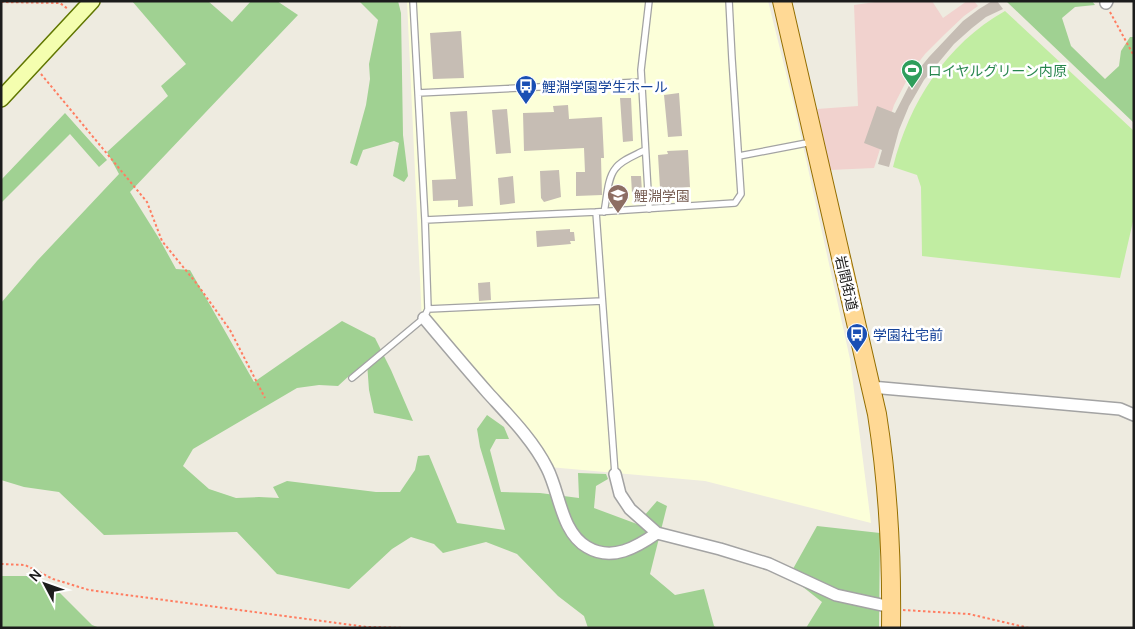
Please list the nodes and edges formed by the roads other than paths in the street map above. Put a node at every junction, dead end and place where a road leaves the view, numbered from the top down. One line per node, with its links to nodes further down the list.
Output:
1 (92, 1): 8 (street)
2 (413, 1): 7 (lane)
3 (649, 1): 6 (lane)
4 (730, 1): 11 (lane)
5 (782, 1): 9 (main road, 岩間街道)
6 (641, 82): 7 (lane); 10 (lane)
7 (418, 92): 15 (lane)
8 (1, 99)
9 (814, 141): 11 (lane); 19 (main road, 岩間街道)
10 (645, 150): 12 (lane); 14 (lane)
11 (739, 156): 12 (lane)
12 (649, 209): 14 (lane)
13 (596, 212): 14 (lane); 15 (lane); 16 (lane)
14 (604, 212)
15 (425, 220): 17 (lane)
16 (602, 301): 17 (lane); 21 (lane)
17 (426, 313): 18 (lane); 22 (street)
18 (352, 378)
19 (872, 387): 20 (street); 23 (main road, 岩間街道)
20 (1134, 415)
21 (615, 474): 22 (street)
22 (657, 533): 23 (street)
23 (891, 607): 24 (main road, 岩間街道)
24 (891, 628)

